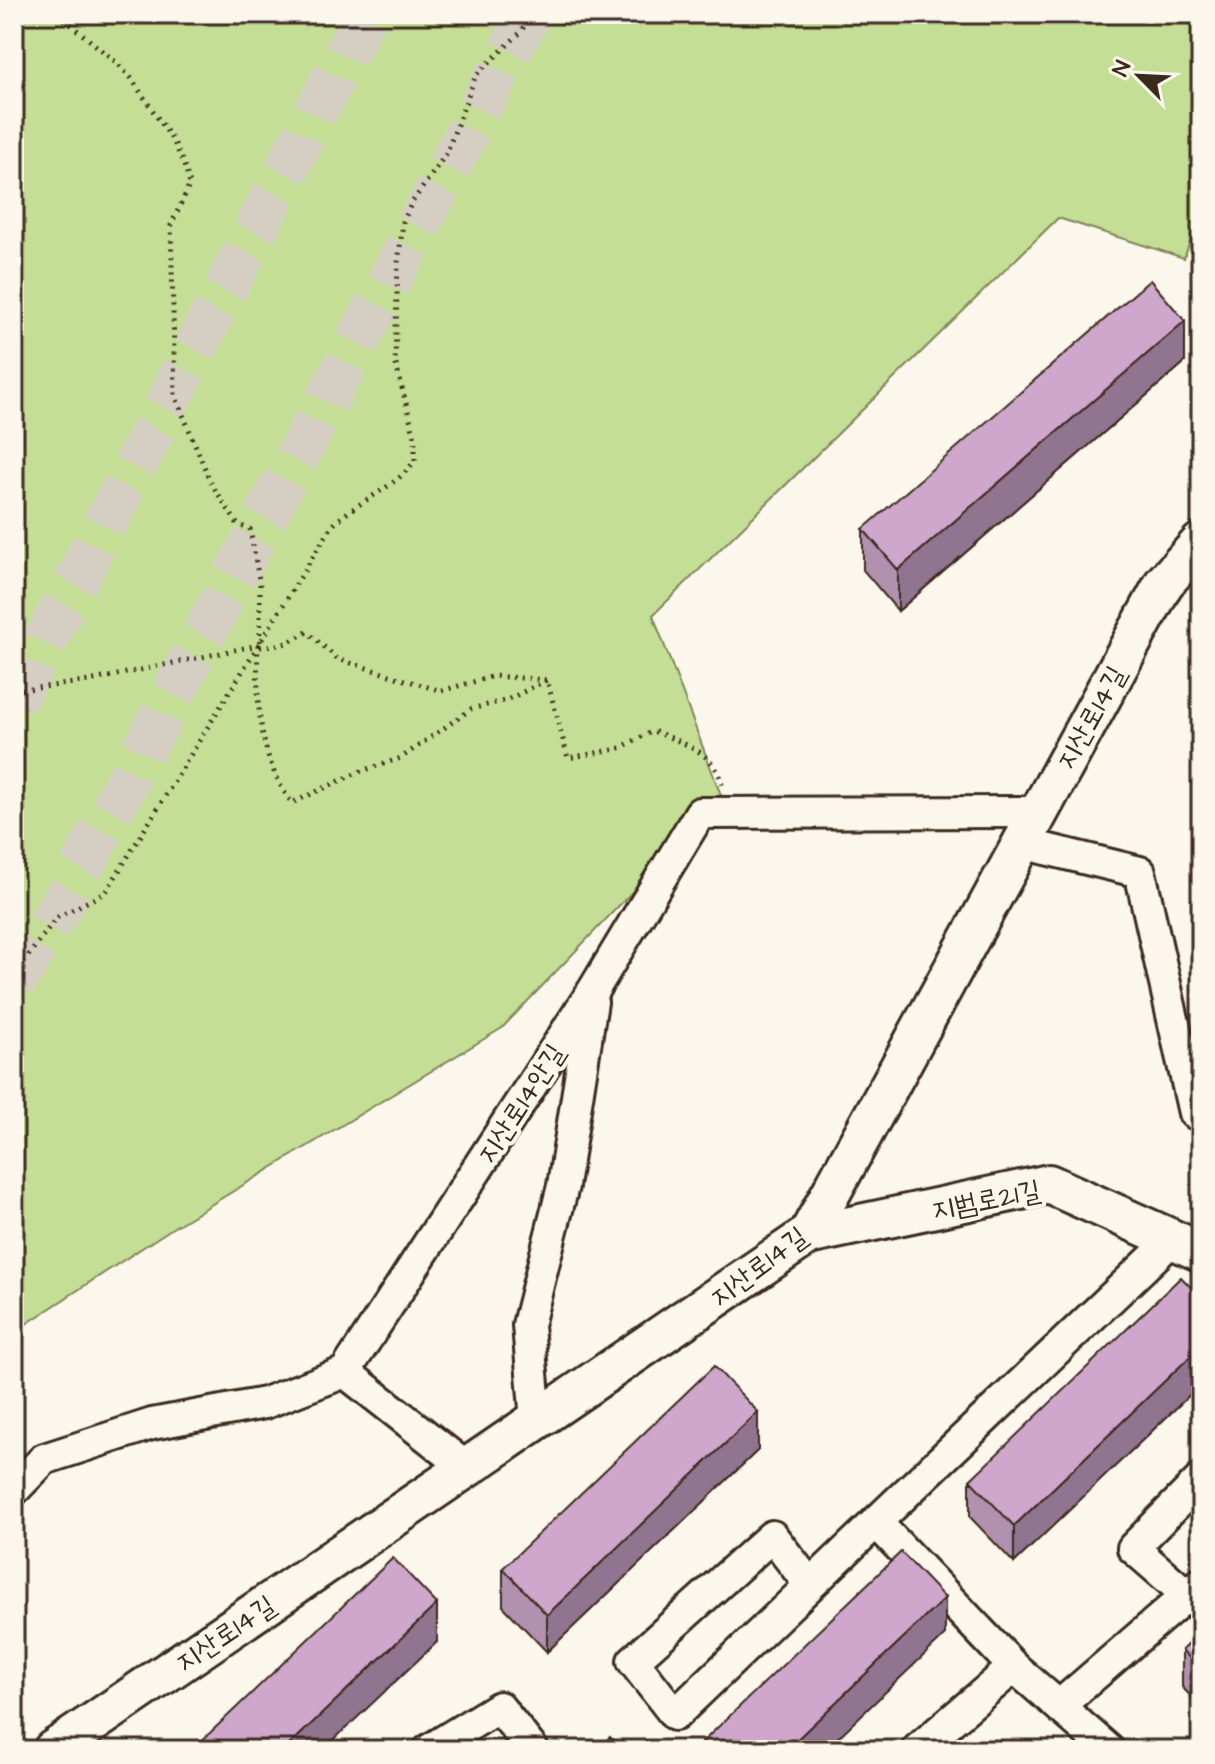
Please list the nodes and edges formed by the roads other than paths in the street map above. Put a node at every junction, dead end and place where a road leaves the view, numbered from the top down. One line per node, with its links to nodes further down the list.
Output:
1 (1201, 542): 2 (street, 지산로14길)
2 (1029, 828): 3 (street, 지산로14안길); 4 (street, 지산로14안길); 5 (street, 지산로14길)
3 (594, 989): 7 (street, 지산로14안길); 8 (street)
4 (1194, 1113)
5 (808, 1235): 6 (street, 지범로21길); 8 (street, 지산로14길)
6 (1187, 1245): 12 (street)
7 (345, 1372): 9 (street); 11 (street)
8 (536, 1421): 9 (street, 지산로14길)
9 (467, 1468): 17 (street, 지산로14길)
10 (1201, 1479): 14 (street)
11 (14, 1490)
12 (876, 1522): 13 (street); 15 (street)
13 (810, 1585): 13 (street)
14 (1194, 1589): 16 (street)
15 (1014, 1667): 16 (street); 18 (street)
16 (1059, 1706): 21 (street)
17 (66, 1747)
18 (929, 1747)
19 (429, 1750): 20 (street)
20 (533, 1750)
21 (1109, 1750)

